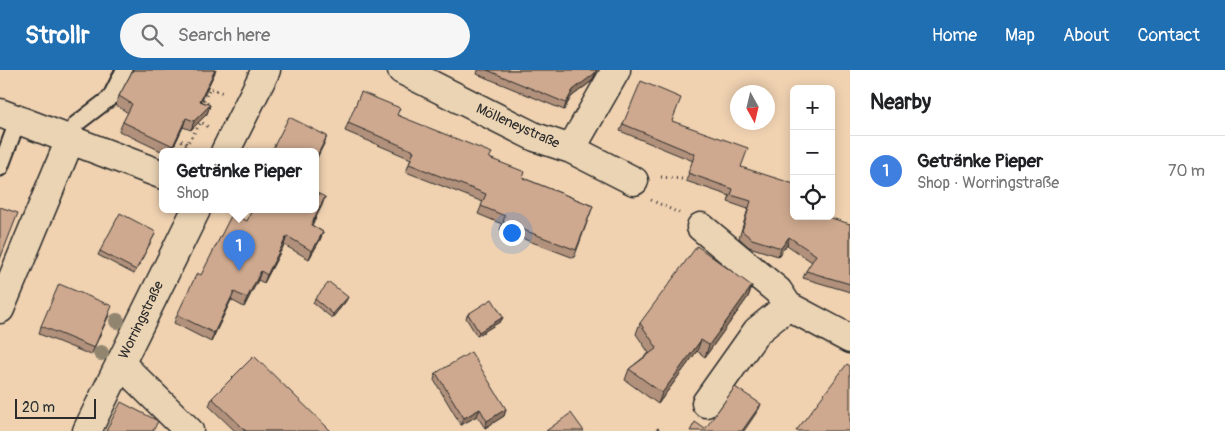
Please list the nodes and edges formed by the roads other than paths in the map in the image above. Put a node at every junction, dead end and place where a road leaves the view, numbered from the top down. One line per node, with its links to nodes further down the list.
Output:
1 (124, 70): 6 (lane)
2 (266, 70): 7 (street)
3 (402, 70): 8 (street, Mölleneystraße)
4 (616, 70): 8 (street)
5 (9, 117): 6 (street); 9 (lane)
6 (70, 140): 10 (street); 15 (street)
7 (227, 148)
8 (571, 149): 11 (street, Mölleneystraße)
9 (0, 168)
10 (159, 173)
11 (634, 181)
12 (195, 213): 17 (street, Worringstraße)
13 (701, 227): 14 (street)
14 (788, 306): 16 (street); 18 (street)
15 (0, 309)
16 (850, 339)
17 (120, 363): 19 (street, Worringstraße); 20 (street)
18 (706, 404)
19 (87, 431)
20 (189, 431)

